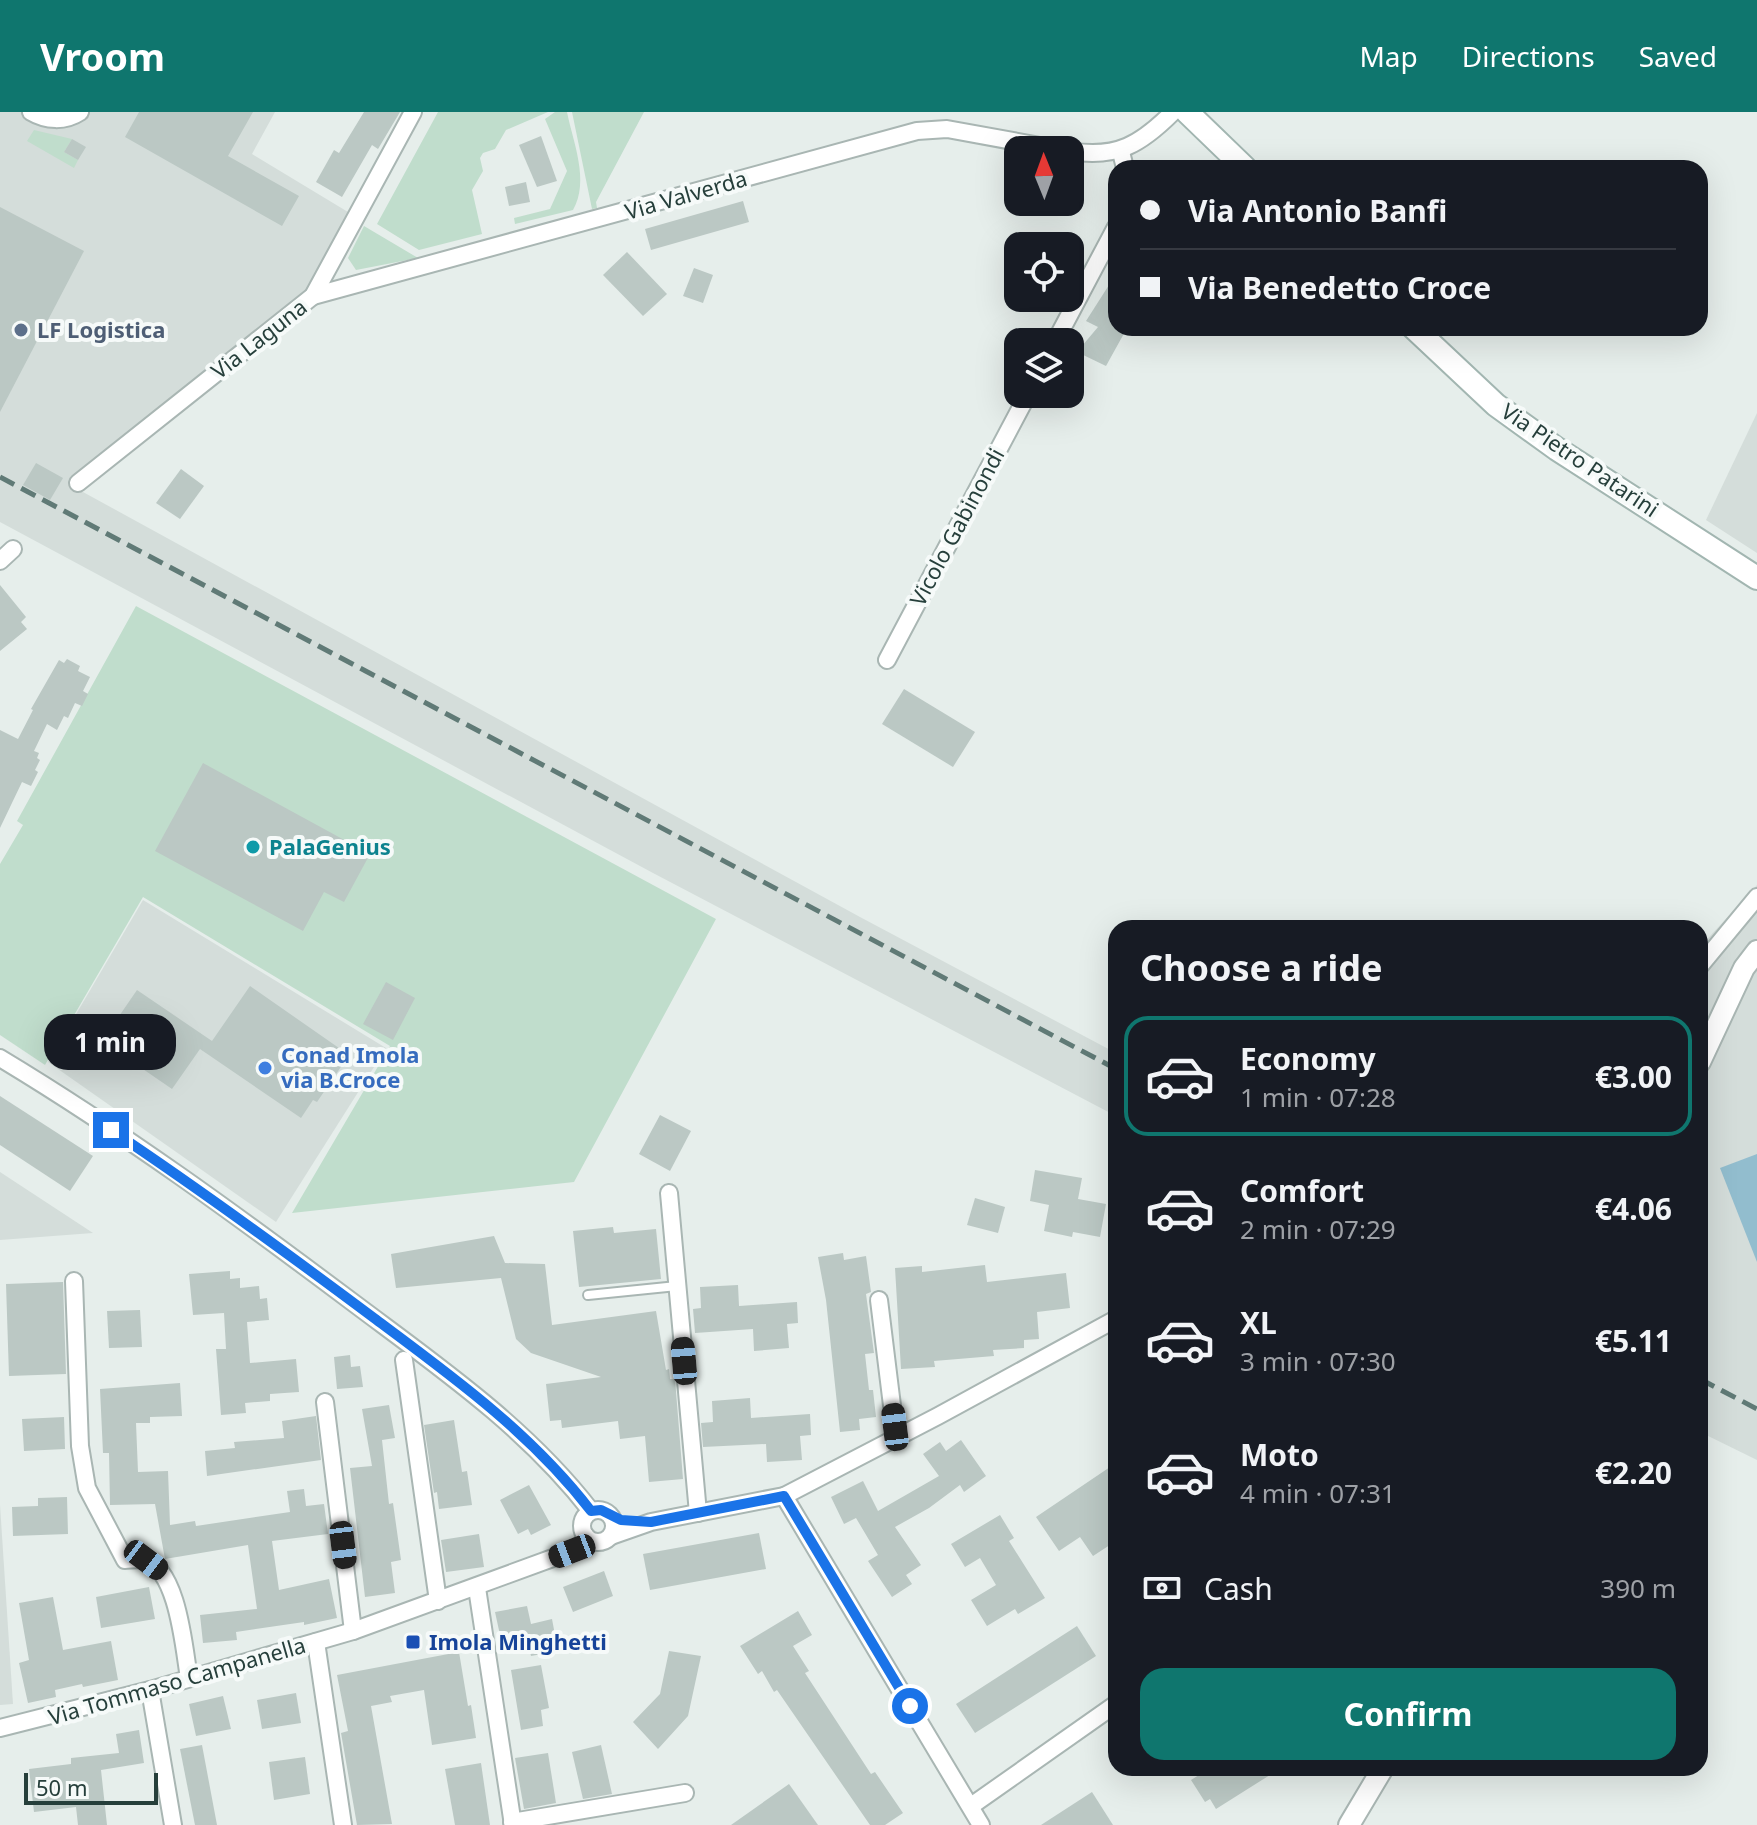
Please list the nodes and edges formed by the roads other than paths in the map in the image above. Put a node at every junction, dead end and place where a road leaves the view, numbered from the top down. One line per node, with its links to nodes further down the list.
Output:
1 (31, 112): 2 (street)
2 (80, 112)
3 (413, 112): 11 (street, Via Laguna)
4 (1173, 112): 8 (street)
5 (1187, 112): 9 (main road)
6 (1004, 139): 11 (street, Via Valverda)
7 (1084, 154): 8 (street)
8 (1123, 160)
9 (1237, 160)
10 (1108, 242): 12 (street)
11 (313, 296): 15 (street, Via Laguna)
12 (1062, 328)
13 (1423, 336): 18 (main road, Via Pietro Patarini)
14 (1021, 408): 19 (street, Vicolo Gabinondi)
15 (78, 483)
16 (13, 549): 17 (street)
17 (0, 561)
18 (1757, 578)
19 (887, 660)
20 (1757, 897): 22 (street)
21 (1757, 951): 23 (street)
22 (1708, 956)
23 (1708, 1045)
24 (0, 1058): 35 (street)
25 (669, 1193): 27 (street)
26 (74, 1281): 45 (street)
27 (677, 1286): 28 (lane); 36 (street)
28 (588, 1295)
29 (879, 1300): 33 (street)
30 (1108, 1323): 33 (street)
31 (404, 1360): 42 (street)
32 (325, 1402): 43 (street)
33 (896, 1438): 34 (street)
34 (784, 1496): 36 (street); 51 (street)
35 (591, 1511): 37 (street); 39 (street)
36 (698, 1513): 38 (street)
37 (613, 1518): 38 (street); 40 (street)
38 (651, 1522): 40 (street)
39 (586, 1536): 40 (street); 41 (street, Via Tommaso Campanella)
40 (611, 1536)
41 (477, 1588): 42 (street, Via Tommaso Campanella); 52 (street)
42 (438, 1601): 43 (street, Via Tommaso Campanella)
43 (353, 1631): 44 (street, Via Tommaso Campanella)
44 (316, 1642): 45 (street, Via Tommaso Campanella); 54 (street)
45 (189, 1678): 46 (street, Via Tommaso Campanella)
46 (150, 1690): 48 (street, Via Tommaso Campanella); 53 (street)
47 (1108, 1710): 51 (street)
48 (0, 1728)
49 (1378, 1776): 56 (street)
50 (685, 1793): 52 (street)
51 (971, 1806): 55 (street)
52 (513, 1824)
53 (173, 1825)
54 (343, 1825)
55 (981, 1825)
56 (1349, 1825)

